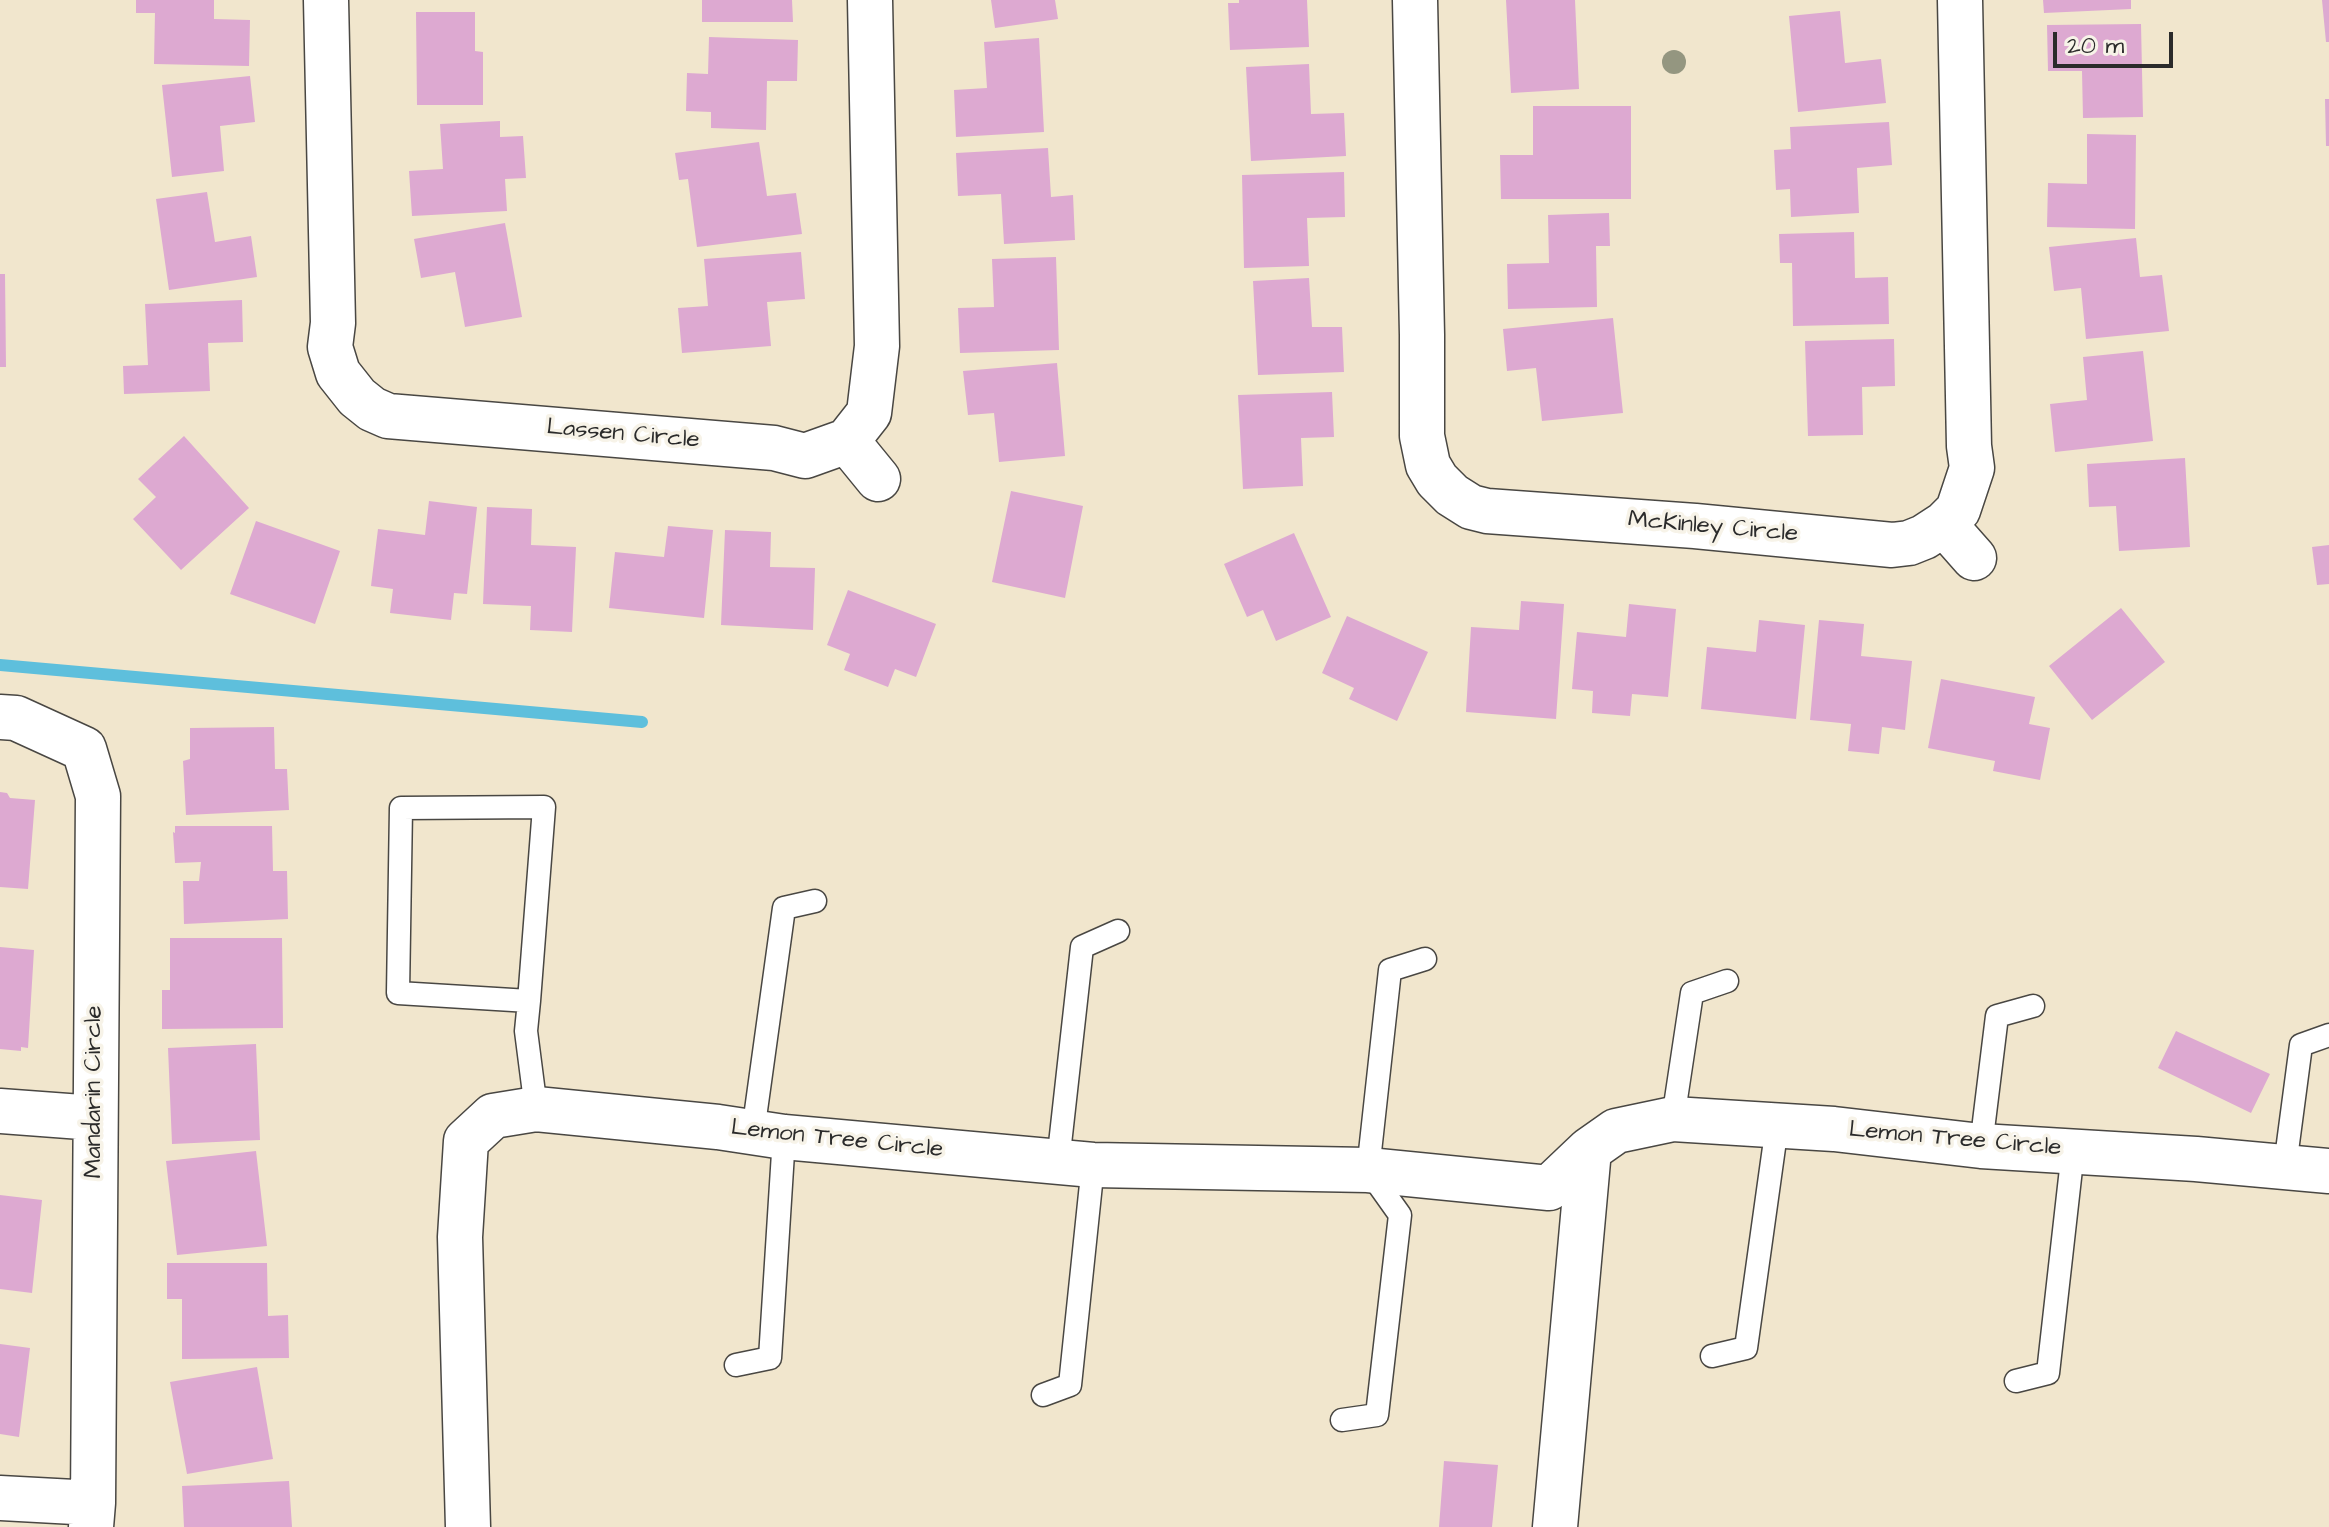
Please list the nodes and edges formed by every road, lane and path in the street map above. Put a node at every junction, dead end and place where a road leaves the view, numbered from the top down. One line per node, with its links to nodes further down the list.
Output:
1 (326, 0): 5 (street, Lassen Circle)
2 (870, 0): 5 (street)
3 (1415, 0): 7 (street, McKinley Circle)
4 (1960, 0): 7 (street, McKinley Circle)
5 (847, 441): 6 (street)
6 (878, 479)
7 (1944, 524): 8 (street)
8 (1974, 558)
9 (0, 717): 19 (street, Mandarin Circle)
10 (815, 901): 22 (lane)
11 (1118, 931): 26 (lane)
12 (1425, 959): 28 (lane)
13 (1727, 981): 20 (lane)
14 (529, 1001): 14 (lane); 17 (lane)
15 (2033, 1006): 23 (lane)
16 (2329, 1035): 27 (lane)
17 (536, 1109): 22 (street, Lemon Tree Circle); 37 (street, Lemon Tree Circle)
18 (0, 1111): 19 (street)
19 (95, 1118): 36 (street, Mandarin Circle)
20 (1673, 1119): 21 (street, Lemon Tree Circle); 24 (street, Lemon Tree Circle)
21 (1777, 1126): 23 (street, Lemon Tree Circle); 30 (lane)
22 (768, 1134): 26 (street, Lemon Tree Circle); 31 (lane)
23 (1981, 1146): 25 (street, Lemon Tree Circle)
24 (1589, 1150): 28 (street, Lemon Tree Circle); 38 (street)
25 (2073, 1151): 27 (street, Lemon Tree Circle); 32 (lane)
26 (1076, 1164): 28 (street, Lemon Tree Circle); 33 (lane)
27 (2285, 1166): 29 (street, Lemon Tree Circle)
28 (1368, 1170): 34 (lane)
29 (2329, 1171)
30 (1712, 1356)
31 (736, 1365)
32 (2016, 1381)
33 (1043, 1395)
34 (1342, 1420)
35 (0, 1498): 36 (street)
36 (92, 1515)
37 (468, 1527)
38 (1555, 1527)

